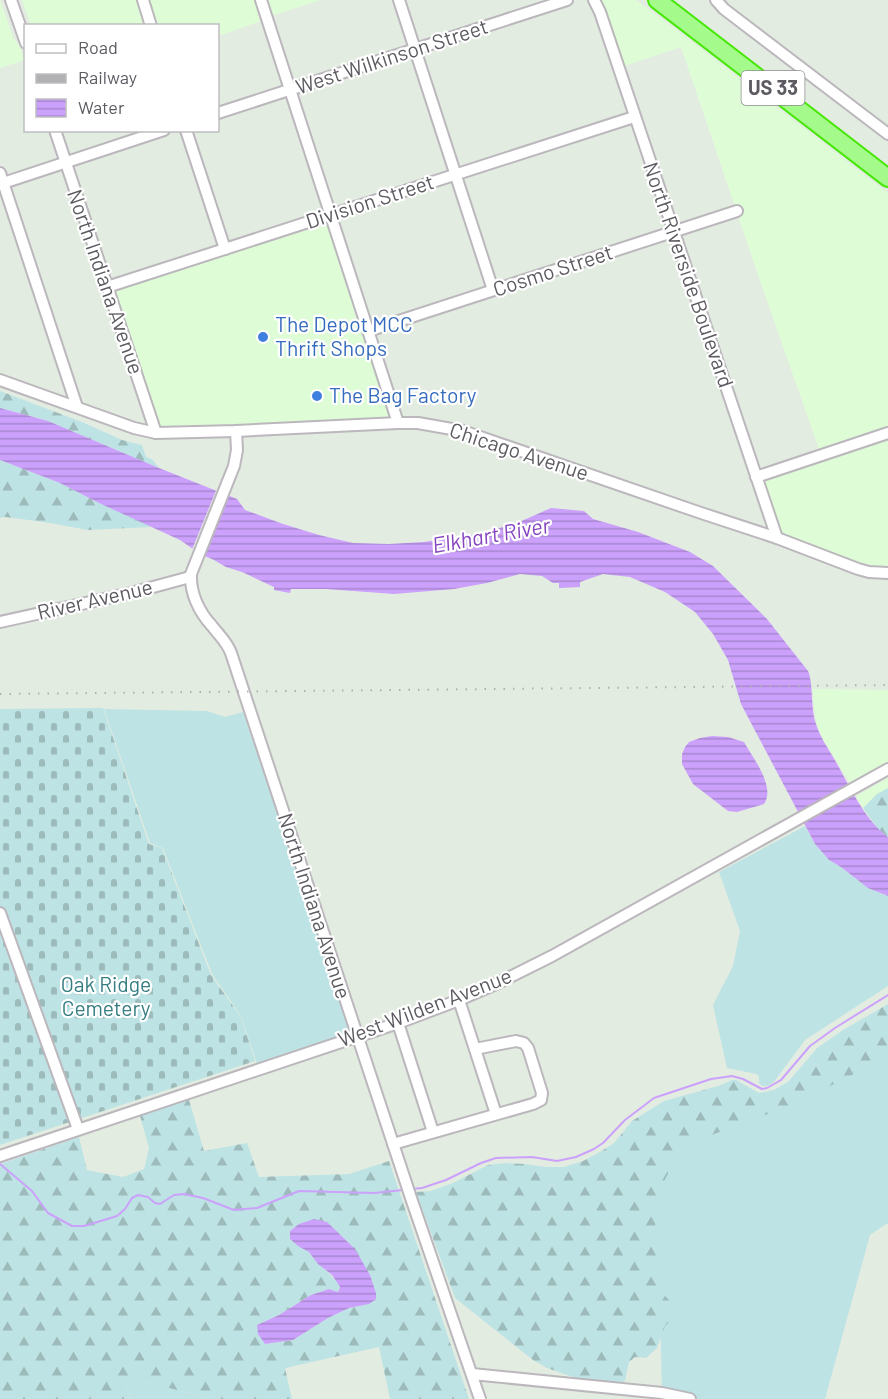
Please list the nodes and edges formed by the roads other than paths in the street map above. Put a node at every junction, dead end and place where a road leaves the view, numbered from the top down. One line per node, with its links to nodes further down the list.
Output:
1 (11, 0): 10 (street)
2 (143, 0): 9 (street)
3 (261, 0): 12 (street)
4 (399, 0): 11 (street)
5 (567, 0): 11 (street, West Wilkinson Street)
6 (594, 0): 14 (street, North Riverside Boulevard)
7 (657, 0): 20 (highway, US 33)
8 (716, 0): 18 (street)
9 (150, 24)
10 (24, 37)
11 (415, 49): 12 (street, West Wilkinson Street); 21 (street)
12 (290, 90): 13 (street, West Wilkinson Street); 24 (street)
13 (219, 113)
14 (634, 117): 21 (street, Division Street); 25 (street, North Riverside Boulevard)
15 (56, 132): 19 (street, North Indiana Avenue)
16 (158, 132): 19 (street)
17 (187, 132): 26 (street)
18 (888, 134)
19 (66, 163): 22 (street); 27 (street, North Indiana Avenue)
20 (886, 172)
21 (456, 174): 24 (street, Division Street); 28 (street)
22 (1, 180): 31 (street)
23 (737, 211): 25 (street, Cosmo Street)
24 (330, 214): 26 (street, Division Street); 29 (street)
25 (674, 232): 28 (street, Cosmo Street); 36 (street, North Riverside Boulevard)
26 (225, 249): 27 (street, Division Street)
27 (107, 286): 34 (street, North Indiana Avenue)
28 (493, 290): 29 (street, Cosmo Street)
29 (368, 331): 32 (street)
30 (0, 380): 31 (street, Chicago Avenue)
31 (77, 407): 34 (street, Chicago Avenue)
32 (398, 423): 33 (street, Chicago Avenue); 37 (street, Chicago Avenue)
33 (236, 431): 34 (street, Chicago Avenue); 39 (street)
34 (156, 433)
35 (888, 433): 36 (street)
36 (756, 477): 37 (street, North Riverside Boulevard)
37 (777, 538): 38 (street, Chicago Avenue)
38 (888, 573)
39 (190, 577): 40 (street, River Avenue); 45 (street, North Indiana Avenue)
40 (0, 622)
41 (888, 769): 43 (street, West Wilden Avenue)
42 (0, 913): 48 (street)
43 (459, 1000): 44 (street, West Wilden Avenue); 46 (street)
44 (398, 1023): 45 (street, West Wilden Avenue); 49 (street)
45 (357, 1036): 48 (street, West Wilden Avenue); 50 (street, North Indiana Avenue)
46 (475, 1049): 47 (street); 47 (street)
47 (496, 1114): 49 (street)
48 (78, 1129): 51 (street, West Wilden Avenue)
49 (433, 1132): 50 (street)
50 (393, 1144): 52 (street, North Indiana Avenue)
51 (1, 1155)
52 (472, 1374): 53 (street, North Indiana Avenue); 54 (street)
53 (480, 1399)
54 (690, 1399)

